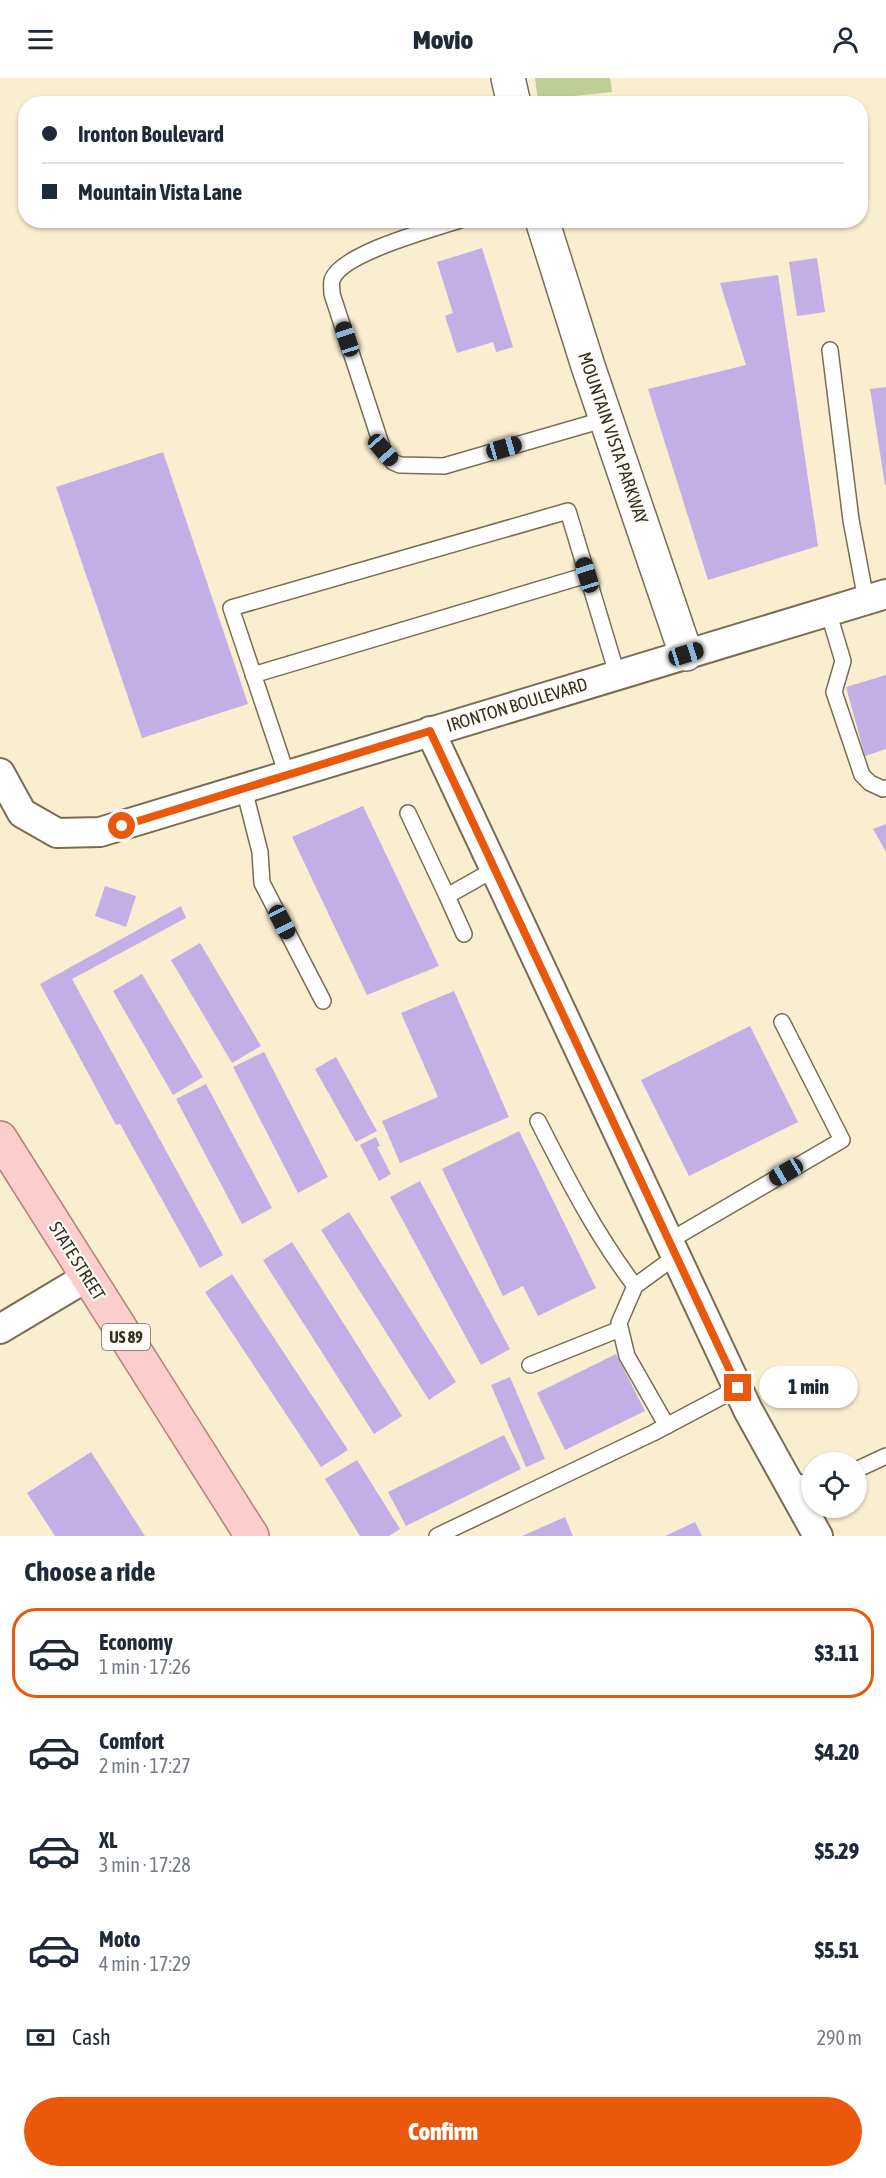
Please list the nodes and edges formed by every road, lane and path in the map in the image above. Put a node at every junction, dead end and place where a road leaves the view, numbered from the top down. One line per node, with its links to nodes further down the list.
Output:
1 (508, 78): 2 (street)
2 (512, 96)
3 (435, 228): 6 (lane)
4 (545, 228): 6 (street, MOUNTAIN VISTA PARKWAY)
5 (830, 350): 8 (lane)
6 (606, 419): 10 (street, MOUNTAIN VISTA PARKWAY)
7 (587, 575): 11 (lane); 12 (lane); 12 (lane)
8 (876, 597): 9 (street, IRONTON BOULEVARD)
9 (828, 611): 10 (street, IRONTON BOULEVARD); 16 (lane)
10 (686, 654): 11 (street, IRONTON BOULEVARD)
11 (617, 674): 13 (street, IRONTON BOULEVARD)
12 (253, 675): 15 (lane)
13 (430, 731): 15 (street, IRONTON BOULEVARD); 19 (street)
14 (0, 773): 17 (street, IRONTON BOULEVARD)
15 (287, 775): 17 (street, IRONTON BOULEVARD)
16 (886, 788)
17 (244, 789): 22 (lane)
18 (408, 813): 20 (lane)
19 (495, 869): 20 (lane); 26 (street)
20 (447, 896): 21 (lane)
21 (464, 934)
22 (323, 1001)
23 (782, 1022): 26 (lane)
24 (538, 1121): 28 (lane)
25 (0, 1138): 27 (main road, STATE STREET / US 89)
26 (672, 1248): 28 (lane); 32 (street)
27 (87, 1277): 29 (street); 37 (main road, STATE STREET / US 89)
28 (635, 1286): 30 (lane)
29 (0, 1329)
30 (620, 1329): 31 (lane); 33 (lane)
31 (530, 1365)
32 (738, 1388): 33 (lane); 36 (street)
33 (667, 1426): 38 (lane)
34 (886, 1456): 35 (lane)
35 (867, 1465)
36 (800, 1483): 39 (street)
37 (252, 1536)
38 (437, 1536)
39 (818, 1536)

